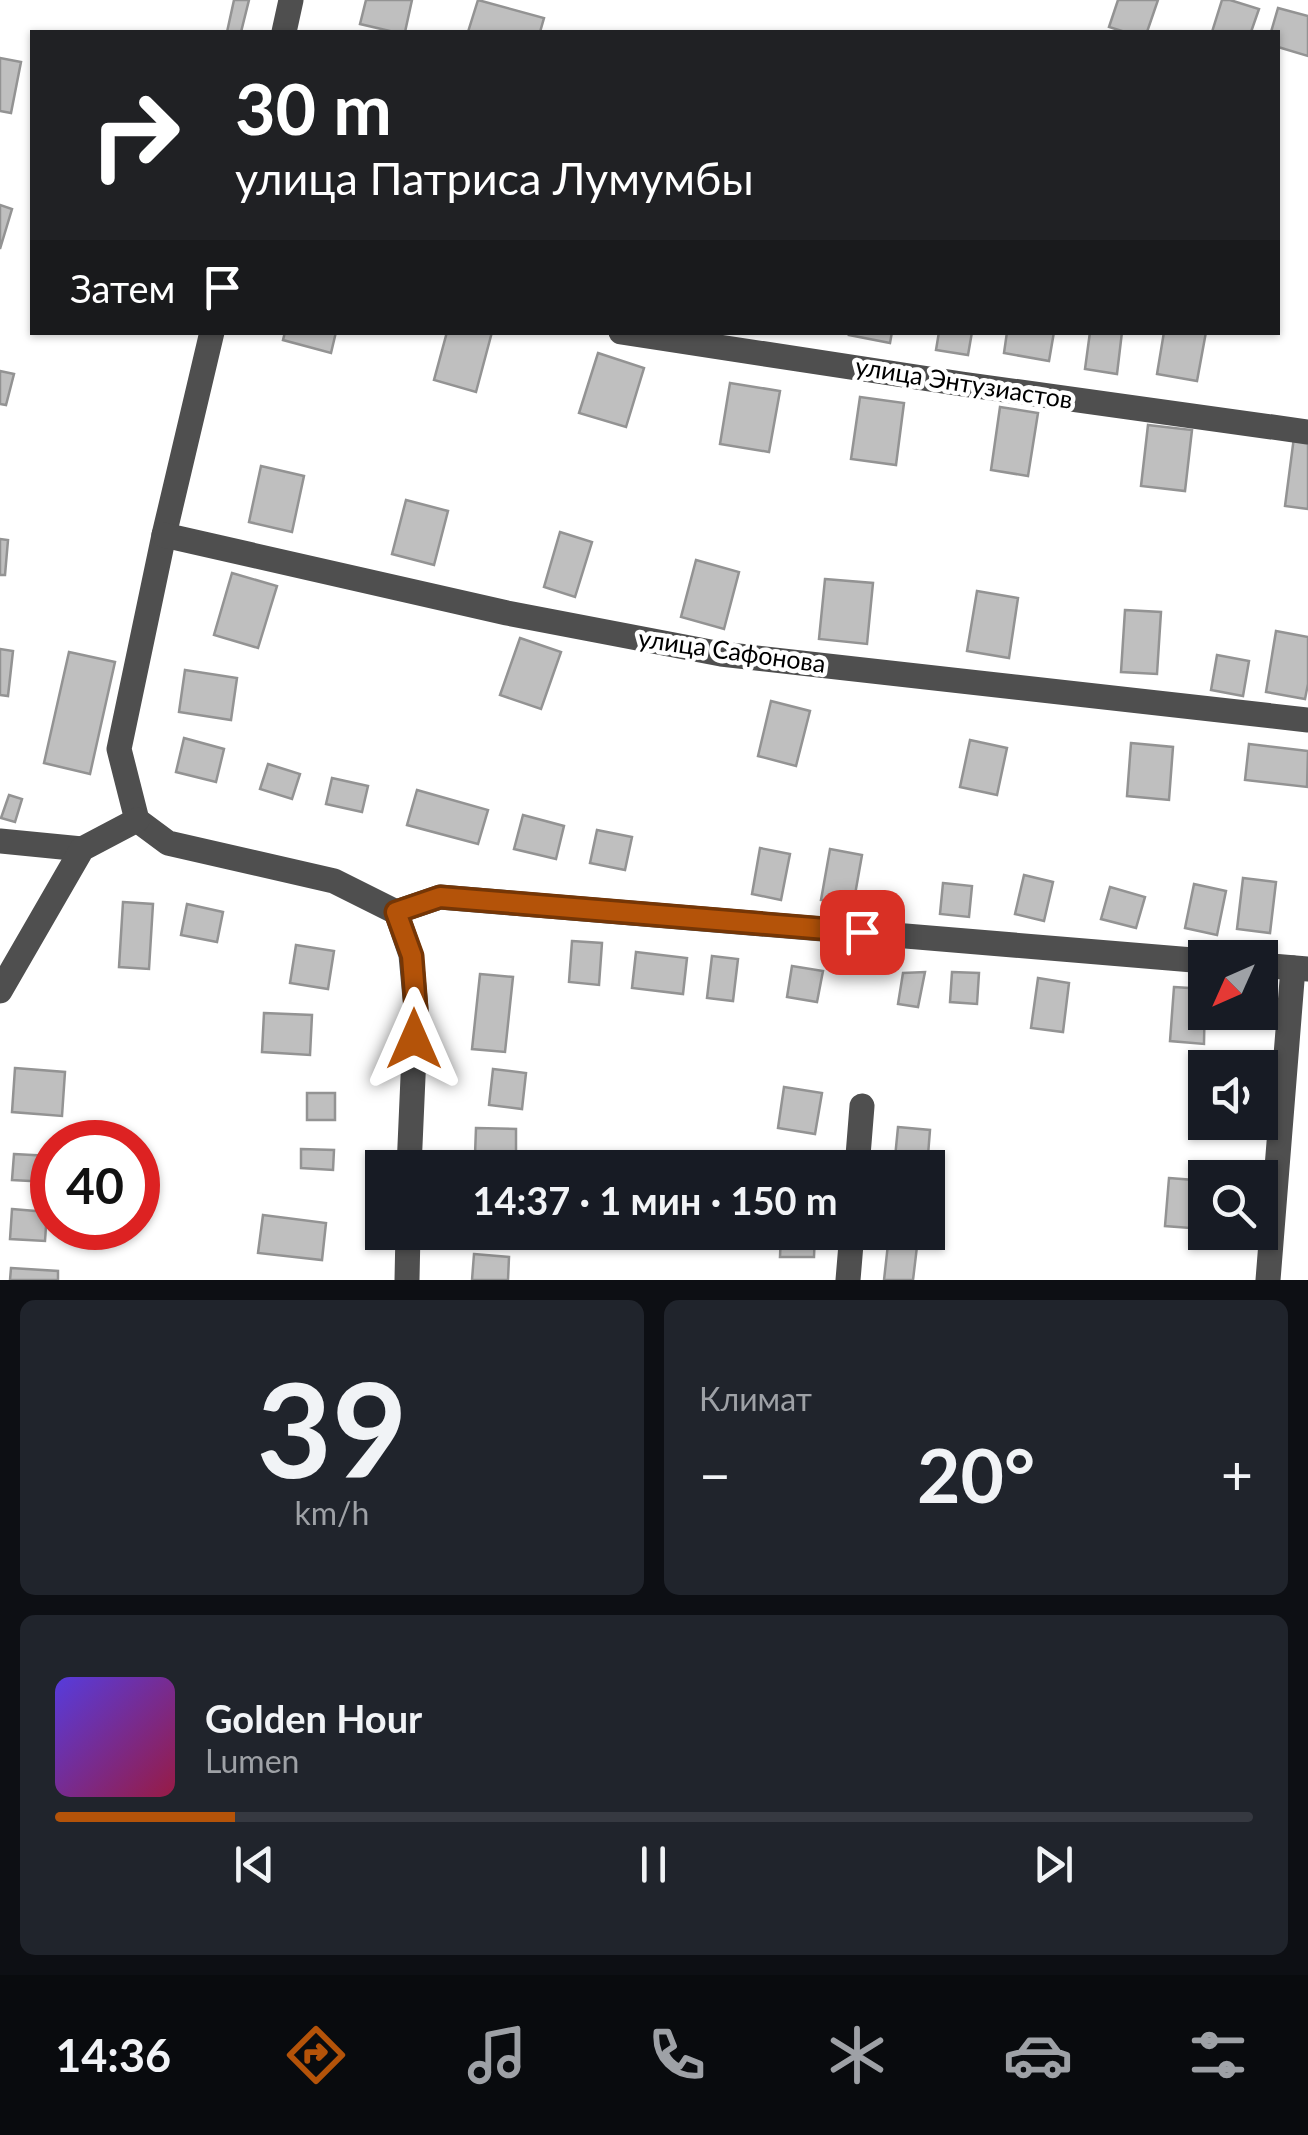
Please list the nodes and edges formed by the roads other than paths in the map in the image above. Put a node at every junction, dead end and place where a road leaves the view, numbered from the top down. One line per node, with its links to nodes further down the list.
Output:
1 (291, 0): 2 (street)
2 (284, 30)
3 (211, 335): 6 (street)
4 (641, 335): 5 (street, улица Энтузиастов)
5 (1308, 432)
6 (164, 535): 7 (street, улица Сафонова); 8 (street)
7 (1308, 720)
8 (137, 820): 10 (street); 11 (street)
9 (0, 841): 10 (street)
10 (82, 849): 14 (street)
11 (396, 912): 12 (street); 16 (street)
12 (1188, 960)
13 (1300, 969): 22 (street)
14 (0, 991)
15 (862, 1106): 17 (street)
16 (409, 1150)
17 (858, 1150)
18 (408, 1250): 20 (street)
19 (850, 1250): 21 (street)
20 (407, 1280)
21 (848, 1280)
22 (1268, 1280)

